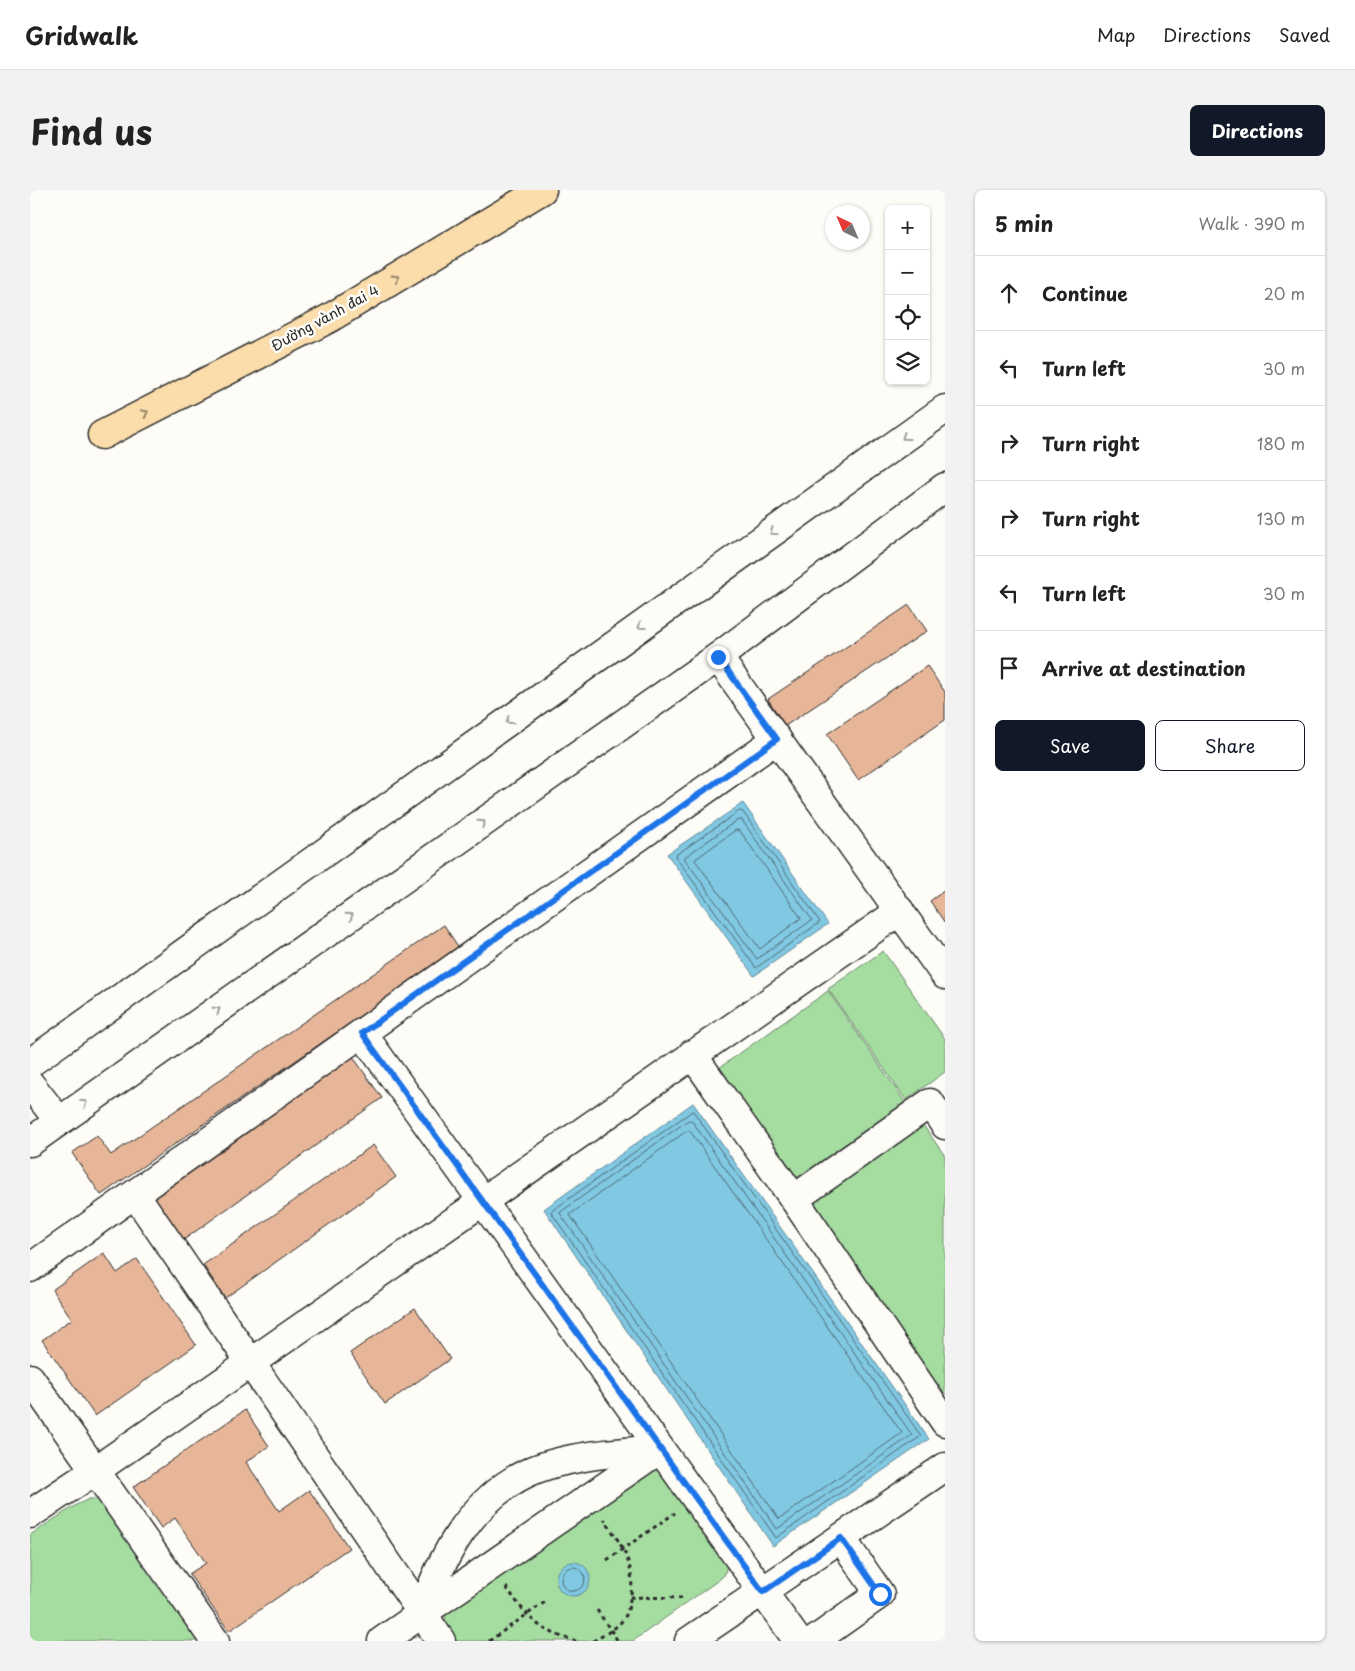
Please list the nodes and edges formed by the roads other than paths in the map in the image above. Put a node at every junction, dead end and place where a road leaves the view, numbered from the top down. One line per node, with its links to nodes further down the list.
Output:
1 (542, 190): 3 (main road, Đường vành đai 4, one-way to 1)
2 (945, 409): 11 (street, one-way to 11)
3 (102, 435)
4 (945, 487): 5 (street)
5 (718, 657): 6 (street); 13 (street, one-way to 5)
6 (777, 739): 7 (street); 9 (street)
7 (900, 911): 8 (street); 10 (street)
8 (945, 975)
9 (362, 1033): 16 (street); 18 (street)
10 (692, 1054): 17 (street); 18 (street)
11 (30, 1062)
12 (30, 1084): 13 (street)
13 (58, 1121): 15 (street)
14 (945, 1125): 17 (street)
15 (30, 1142)
16 (135, 1194): 19 (street); 20 (street)
17 (794, 1199): 22 (street)
18 (482, 1201): 20 (street); 23 (street)
19 (30, 1268)
20 (250, 1362): 25 (street); 29 (street)
21 (30, 1378): 25 (street)
22 (945, 1422)
23 (660, 1449): 28 (street); 29 (street); 29 (street)
24 (945, 1467): 27 (street)
25 (95, 1471): 26 (street); 30 (street)
26 (30, 1514)
27 (841, 1538): 28 (street); 35 (street)
28 (763, 1592): 33 (street); 34 (street)
29 (422, 1613): 31 (street); 32 (street)
30 (215, 1641)
31 (382, 1641)
32 (441, 1641)
33 (689, 1641)
34 (798, 1641)
35 (814, 1641)

